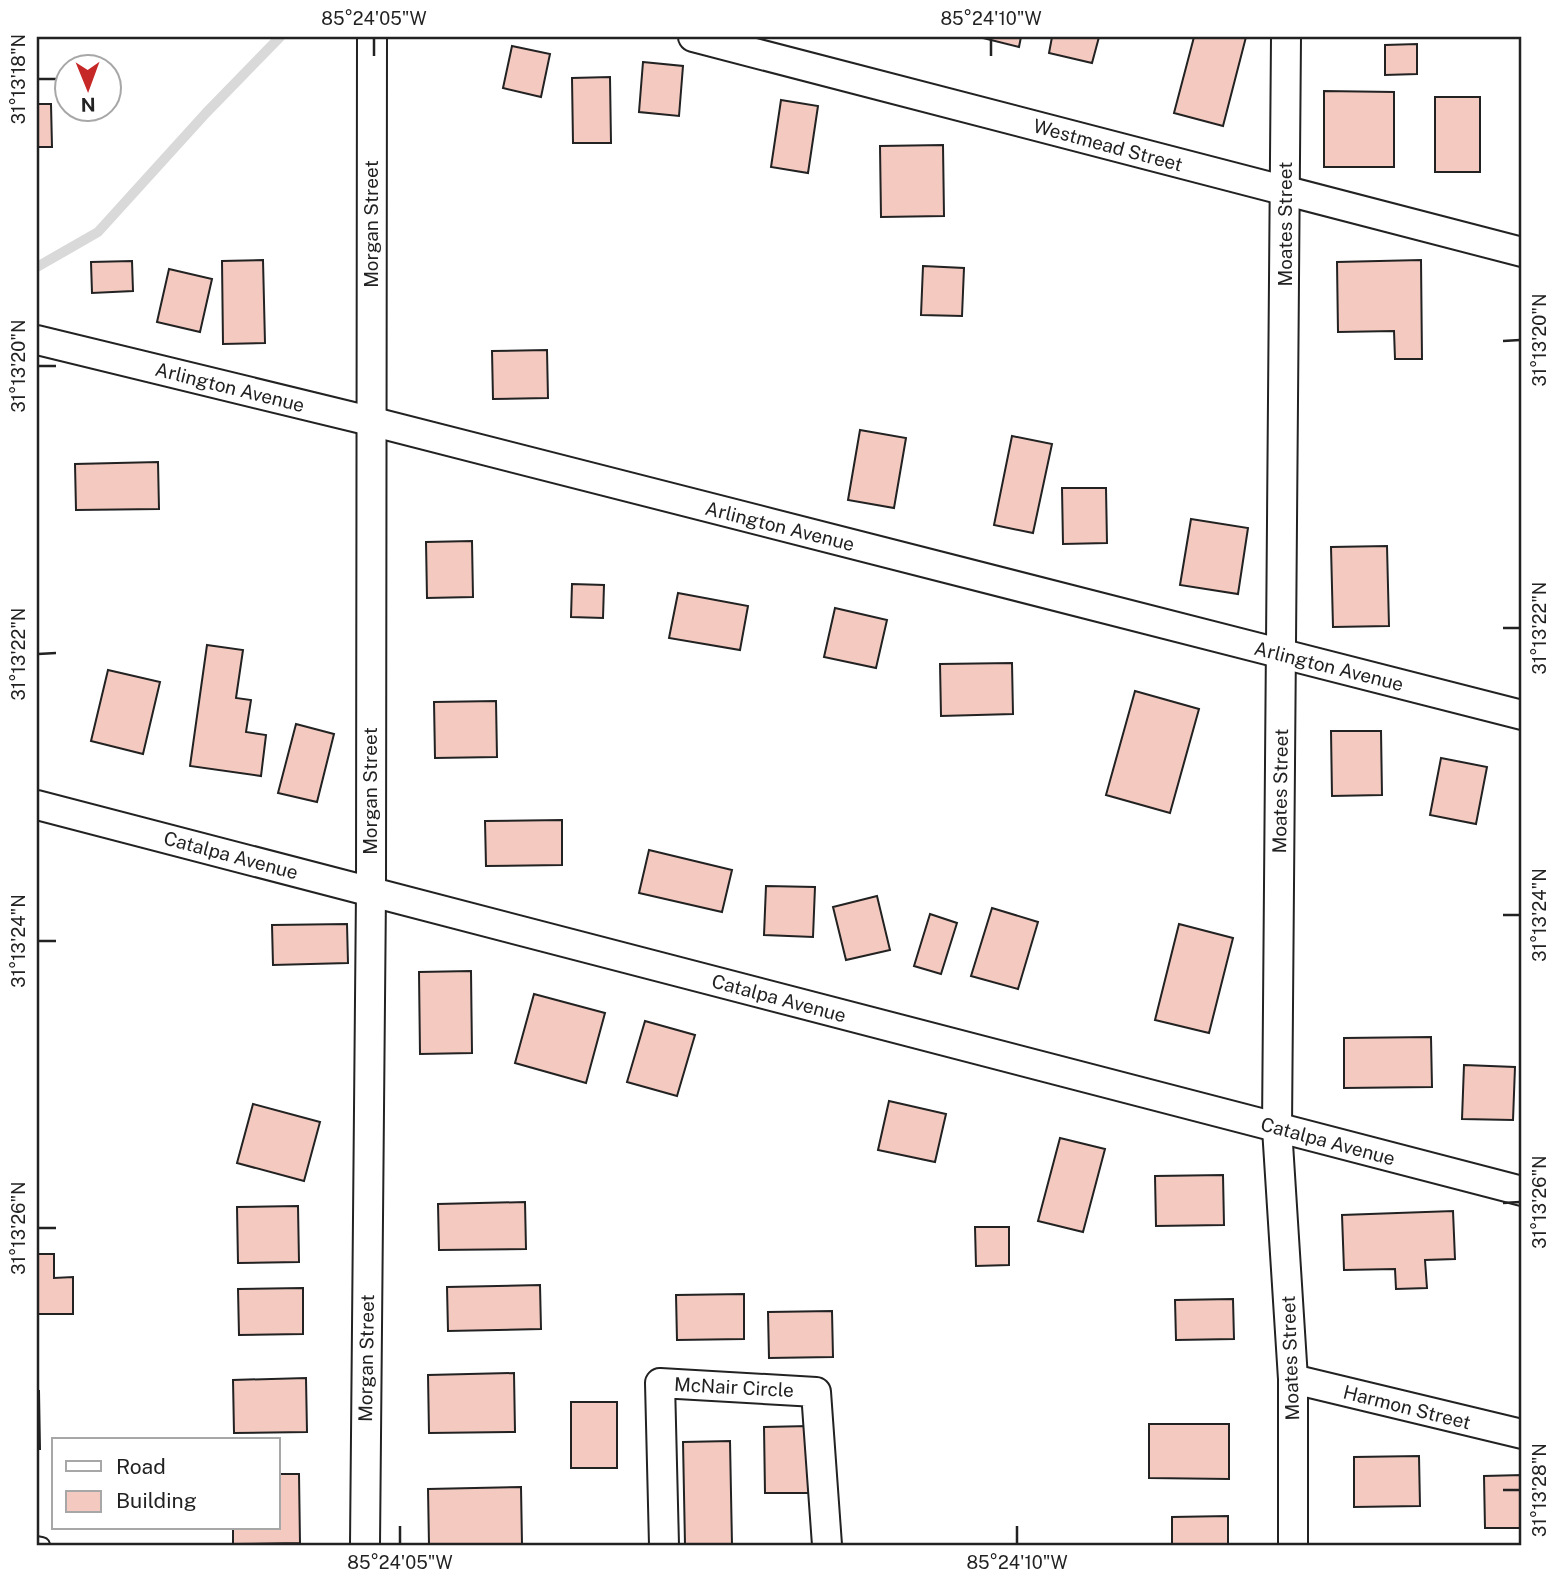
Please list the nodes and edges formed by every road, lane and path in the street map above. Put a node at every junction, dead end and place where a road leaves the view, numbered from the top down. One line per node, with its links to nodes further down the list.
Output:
1 (372, 37): 7 (street, Morgan Street)
2 (693, 37): 4 (street, Westmead Street)
3 (1286, 37): 4 (street, Moates Street)
4 (1285, 191): 5 (street, Westmead Street); 8 (street, Moates Street)
5 (1522, 252)
6 (37, 340): 7 (street, Arlington Avenue)
7 (370, 421): 8 (street, Arlington Avenue); 11 (street, Morgan Street)
8 (1281, 653): 9 (street, Arlington Avenue); 12 (street, Moates Street)
9 (1522, 715)
10 (37, 805): 11 (street, Catalpa Avenue)
11 (371, 891): 12 (street, Catalpa Avenue); 16 (street, Morgan Street)
12 (1277, 1128): 13 (street, Catalpa Avenue); 14 (street, Moates Street)
13 (1522, 1191)
14 (1293, 1379): 15 (street, Harmon Street); 19 (street, Moates Street)
15 (1522, 1434)
16 (365, 1545)
17 (664, 1545): 18 (street, McNair Circle)
18 (827, 1545)
19 (1293, 1545)

